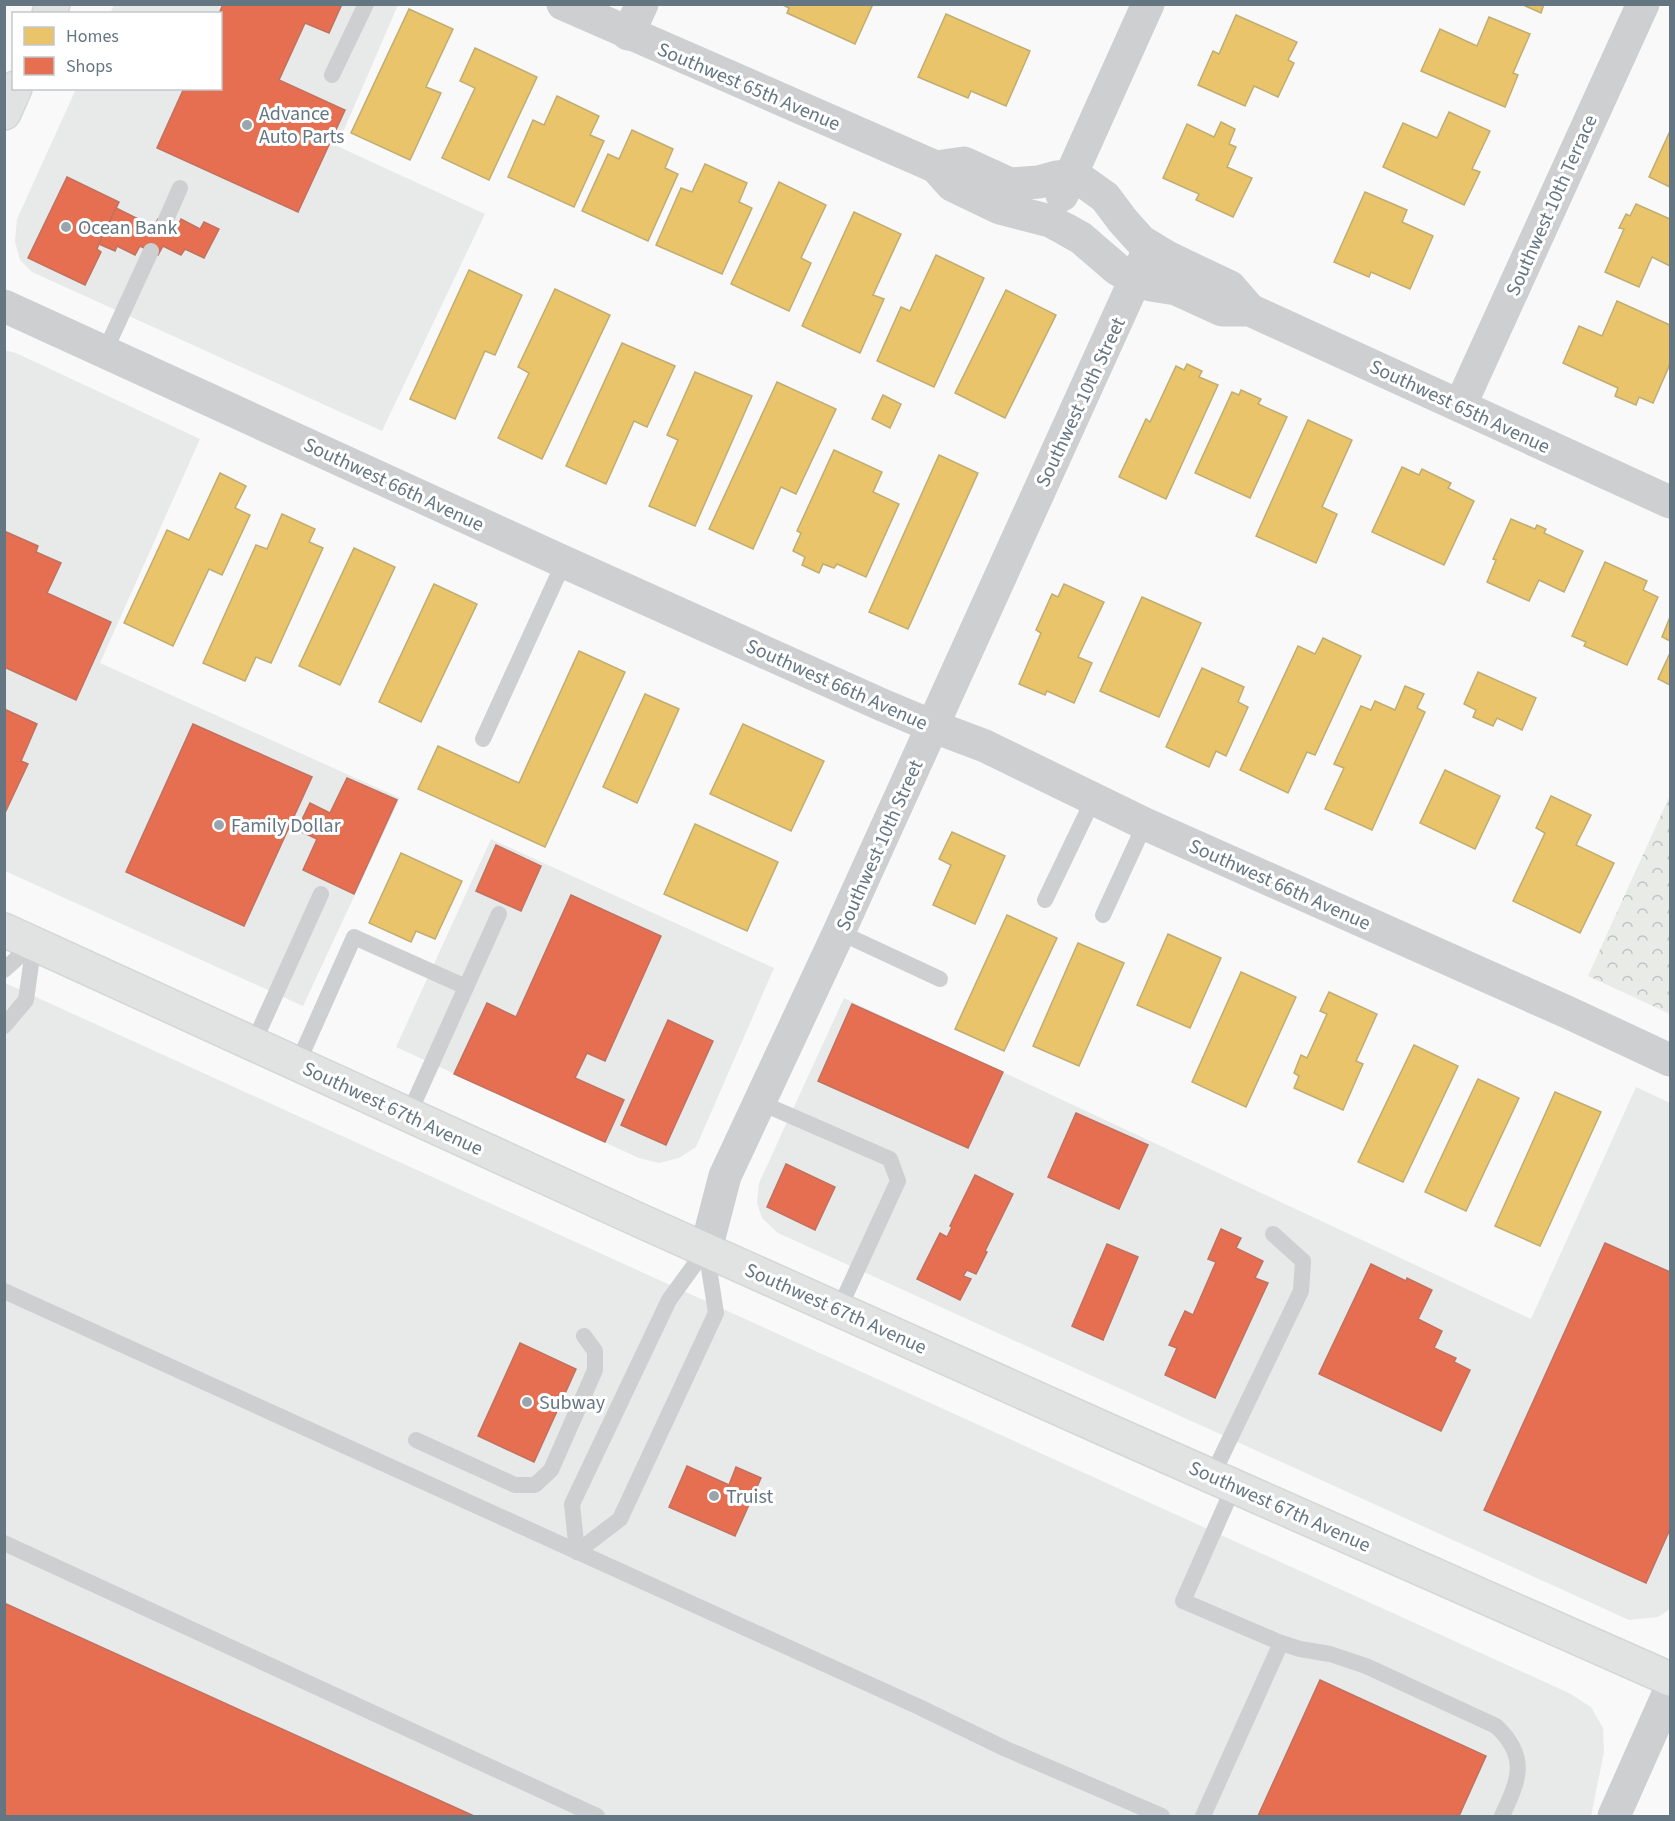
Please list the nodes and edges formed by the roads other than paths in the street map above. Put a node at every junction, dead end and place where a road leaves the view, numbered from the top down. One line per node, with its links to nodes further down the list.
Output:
1 (366, 4): 7 (lane)
2 (562, 4): 6 (street, Southwest 65th Avenue)
3 (642, 4): 6 (street)
4 (1148, 4): 11 (street)
5 (1642, 4): 21 (street, Southwest 10th Terrace)
6 (628, 34): 10 (street, Southwest 65th Avenue)
7 (332, 75)
8 (14, 90): 9 (main road)
9 (4, 113)
10 (936, 167): 11 (street, Southwest 65th Avenue); 13 (street, Southwest 65th Avenue)
11 (1071, 176): 13 (street); 15 (street, Southwest 65th Avenue)
12 (180, 188): 14 (lane)
13 (1050, 221): 17 (street, Southwest 65th Avenue)
14 (165, 222)
15 (1150, 247): 17 (street, Southwest 10th Street); 19 (street, Southwest 65th Avenue)
16 (151, 251): 20 (lane)
17 (1135, 279): 19 (street, Southwest 65th Avenue); 24 (street, Southwest 10th Street)
18 (4, 306): 20 (street, Southwest 66th Avenue)
19 (1250, 310): 21 (street, Southwest 65th Avenue)
20 (105, 351): 23 (street, Southwest 66th Avenue)
21 (1460, 406): 22 (street, Southwest 65th Avenue)
22 (1671, 502)
23 (564, 562): 24 (street, Southwest 66th Avenue); 25 (lane)
24 (932, 726): 26 (street, Southwest 66th Avenue); 32 (street, Southwest 10th Street)
25 (483, 740)
26 (1093, 800): 27 (street, Southwest 66th Avenue); 29 (lane)
27 (1145, 824): 31 (lane); 39 (street, Southwest 66th Avenue)
28 (321, 894): 38 (lane)
29 (1045, 900)
30 (499, 914): 36 (lane)
31 (1103, 915)
32 (839, 932): 35 (lane); 41 (street, Southwest 10th Street)
33 (19, 937): 34 (lane); 37 (lane); 38 (main road, Southwest 67th Avenue)
34 (4, 970)
35 (940, 979)
36 (466, 987): 40 (lane); 42 (lane)
37 (4, 1026)
38 (253, 1044): 40 (main road, Southwest 67th Avenue)
39 (1671, 1060)
40 (297, 1065): 42 (main road, Southwest 67th Avenue)
41 (759, 1102): 44 (street, Southwest 10th Street); 46 (lane)
42 (408, 1116): 44 (main road, Southwest 67th Avenue)
43 (1273, 1234): 49 (lane)
44 (706, 1249): 46 (main road, Southwest 67th Avenue); 51 (lane); 51 (lane)
45 (4, 1291): 51 (lane)
46 (839, 1309): 49 (main road, Southwest 67th Avenue)
47 (584, 1335): 48 (lane)
48 (416, 1440)
49 (1223, 1481): 52 (lane); 53 (main road, Southwest 67th Avenue)
50 (4, 1543): 55 (lane)
51 (577, 1552): 56 (lane)
52 (1281, 1643): 57 (lane); 58 (lane)
53 (1671, 1679)
54 (1671, 1690): 59 (street)
55 (597, 1816)
56 (1162, 1816)
57 (1203, 1816)
58 (1502, 1816)
59 (1614, 1816)

